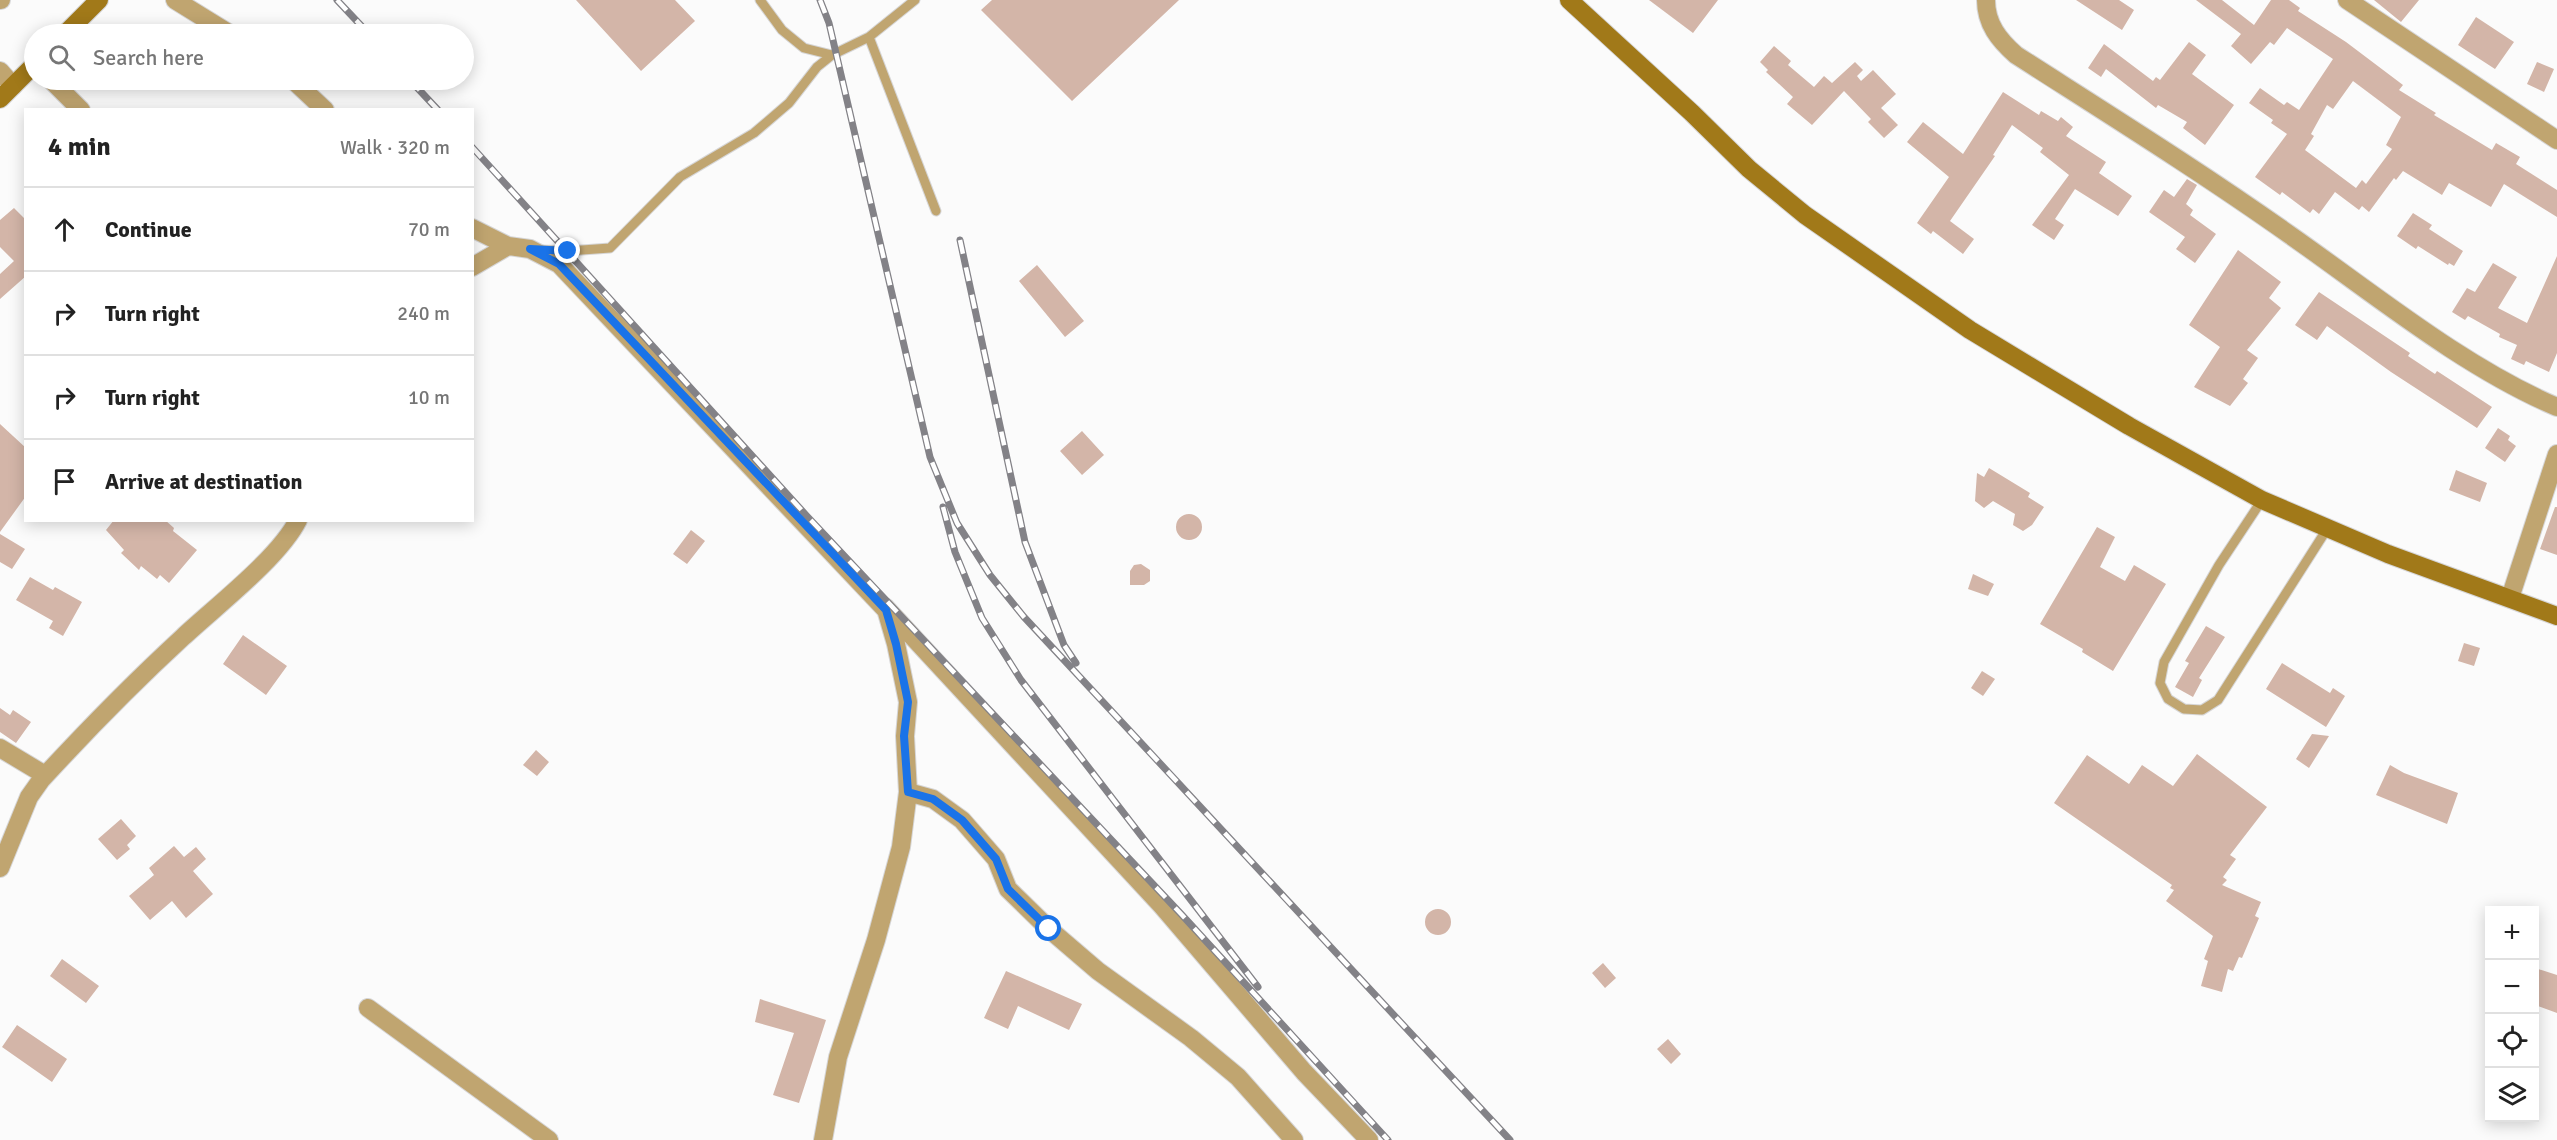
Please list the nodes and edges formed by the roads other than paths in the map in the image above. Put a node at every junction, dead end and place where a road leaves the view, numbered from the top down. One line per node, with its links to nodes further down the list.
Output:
1 (99, 0): 8 (main road)
2 (175, 0): 9 (street)
3 (760, 0): 11 (lane)
4 (915, 0): 10 (lane)
5 (1569, 0): 27 (main road)
6 (1986, 0): 25 (street)
7 (2348, 0): 19 (street)
8 (75, 24)
9 (214, 24)
10 (869, 37): 11 (lane); 20 (lane)
11 (832, 55): 23 (lane)
12 (0, 71): 16 (street)
13 (24, 75): 16 (main road)
14 (61, 90): 17 (street)
15 (303, 90): 18 (street)
16 (7, 93)
17 (79, 108)
18 (323, 108)
19 (2557, 140)
20 (936, 211)
21 (474, 229): 22 (street)
22 (508, 246): 23 (street); 24 (street)
23 (530, 249): 31 (street)
24 (474, 266)
25 (2557, 407)
26 (2557, 454): 30 (street)
27 (2262, 500): 29 (main road); 29 (lane)
28 (297, 522): 34 (street)
29 (2327, 529): 30 (main road)
30 (2510, 598): 32 (main road)
31 (886, 610): 35 (street); 41 (street)
32 (2557, 616)
33 (0, 748): 34 (street)
34 (45, 775): 36 (street)
35 (908, 792): 39 (street); 40 (street)
36 (0, 868)
37 (368, 1008): 38 (street)
38 (549, 1140)
39 (823, 1140)
40 (1294, 1140)
41 (1369, 1140)

